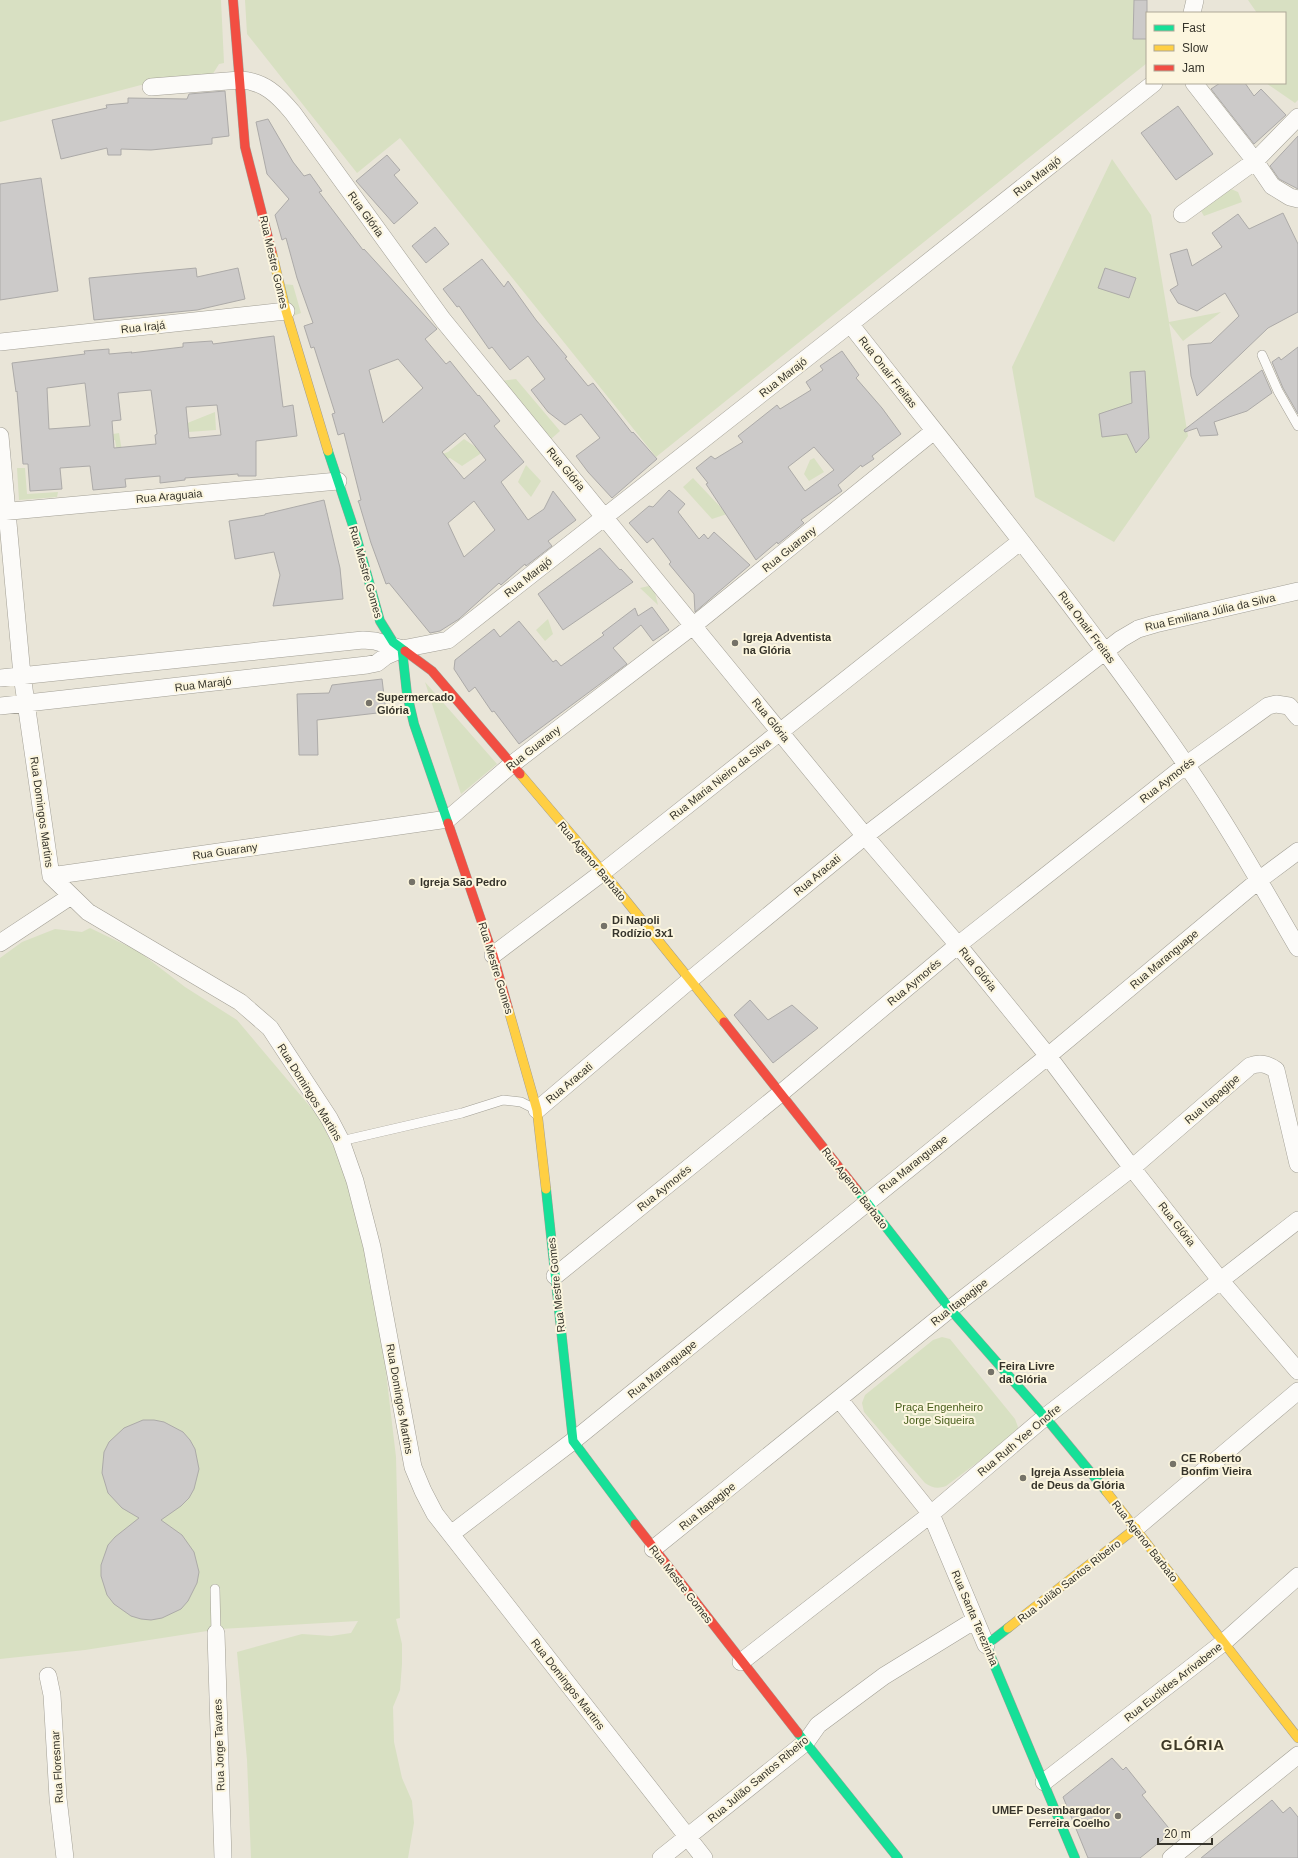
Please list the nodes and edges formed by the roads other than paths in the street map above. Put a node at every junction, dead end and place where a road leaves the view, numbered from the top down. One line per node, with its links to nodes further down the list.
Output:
1 (233, 0): 4 (street, Rua Mestre Gomes)
2 (1195, 0): 3 (street)
3 (1192, 12)
4 (240, 80): 7 (street, Rua Glória); 12 (street, Rua Mestre Gomes); 21 (street, Rua Glória)
5 (1153, 84): 13 (street, Rua Marajó)
6 (1195, 84): 9 (street)
7 (151, 87)
8 (1298, 117): 9 (street)
9 (1255, 160): 10 (street); 11 (street)
10 (1298, 199)
11 (1182, 214)
12 (286, 311): 14 (street, Rua Irajá); 19 (street, Rua Mestre Gomes)
13 (850, 324): 17 (street, Rua Onair Freitas); 21 (street, Rua Marajó)
14 (0, 342)
15 (1262, 356): 16 (lane)
16 (1298, 426)
17 (934, 431): 22 (street, Rua Onair Freitas); 24 (street, Rua Guarany)
18 (0, 436): 20 (street, Rua Domingos Martins)
19 (338, 481): 20 (street, Rua Araguaia); 25 (street, Rua Mestre Gomes)
20 (4, 511): 27 (street, Rua Domingos Martins)
21 (605, 516): 24 (street, Rua Glória); 25 (street, Rua Marajó)
22 (1021, 541): 26 (street, Rua Onair Freitas); 32 (street, Rua Maria Nieiro da Silva)
23 (1298, 591): 26 (street, Rua Emiliana Júlia da Silva)
24 (694, 625): 32 (street, Rua Glória); 33 (street, Rua Guarany)
25 (402, 649): 27 (street, Rua Marajó); 29 (street, Rua Marajó); 33 (street, Rua Agenor Barbato); 35 (street, Rua Mestre Gomes)
26 (1105, 651): 34 (street, Rua Onair Freitas); 36 (street, Rua Aracati)
27 (22, 675): 28 (street, Rua Marajó); 29 (street, Rua Domingos Martins)
28 (0, 678)
29 (26, 704): 30 (street, Rua Marajó); 39 (street, Rua Domingos Martins)
30 (0, 706)
31 (1298, 717): 34 (street, Rua Aymorés)
32 (780, 731): 36 (street, Rua Glória); 38 (street, Rua Maria Nieiro da Silva)
33 (511, 765): 35 (street, Rua Guarany); 38 (street, Rua Agenor Barbato)
34 (1186, 765): 40 (street, Rua Onair Freitas); 43 (street, Rua Aymorés)
35 (448, 819): 39 (street, Rua Guarany); 45 (street, Rua Mestre Gomes)
36 (865, 836): 43 (street, Rua Glória); 46 (street, Rua Aracati)
37 (1298, 851): 40 (street, Rua Maranguape)
38 (603, 872): 45 (street, Rua Maria Nieiro da Silva); 46 (street, Rua Agenor Barbato)
39 (51, 876): 41 (street, Rua Domingos Martins)
40 (1259, 880): 44 (street, Rua Onair Freitas); 47 (street, Rua Maranguape)
41 (71, 896): 42 (street); 50 (street, Rua Domingos Martins)
42 (0, 943)
43 (958, 945): 47 (street, Rua Glória); 48 (street, Rua Aymorés)
44 (1298, 948)
45 (493, 955): 49 (street, Rua Mestre Gomes)
46 (690, 980): 48 (street, Rua Agenor Barbato); 49 (street, Rua Aracati)
47 (1048, 1056): 52 (street, Rua Glória); 53 (street, Rua Maranguape)
48 (781, 1093): 53 (street, Rua Agenor Barbato); 55 (street, Rua Aymorés)
49 (538, 1110): 50 (lane); 55 (street, Rua Mestre Gomes)
50 (341, 1141): 65 (street, Rua Domingos Martins)
51 (1298, 1164): 52 (street, Rua Itapagipe)
52 (1132, 1168): 56 (street, Rua Glória); 57 (street, Rua Itapagipe)
53 (866, 1202): 57 (street, Rua Agenor Barbato); 62 (street, Rua Maranguape)
54 (1298, 1220): 56 (street, Rua Ruth Yee Onofre)
55 (555, 1276): 62 (street, Rua Mestre Gomes)
56 (1221, 1280): 58 (street, Rua Glória); 61 (street, Rua Ruth Yee Onofre)
57 (950, 1308): 60 (street, Rua Itapagipe); 61 (street, Rua Agenor Barbato)
58 (1298, 1371)
59 (1298, 1391): 64 (street, Rua Julião Santos Ribeiro)
60 (839, 1399): 63 (street, Rua Santa Terezinha); 66 (street, Rua Itapagipe)
61 (1045, 1417): 63 (street, Rua Ruth Yee Onofre); 64 (street, Rua Agenor Barbato)
62 (573, 1441): 65 (street, Rua Maranguape); 66 (street, Rua Mestre Gomes)
63 (931, 1514): 69 (street, Rua Santa Terezinha); 73 (street, Rua Ruth Yee Onofre)
64 (1136, 1528): 71 (street, Rua Agenor Barbato); 72 (street, Rua Julião Santos Ribeiro)
65 (451, 1534): 79 (street, Rua Domingos Martins)
66 (653, 1549): 73 (street, Rua Mestre Gomes)
67 (1298, 1576): 71 (street, Rua Euclides Arrivabene)
68 (215, 1589): 70 (lane)
69 (975, 1620): 72 (street, Rua Santa Terezinha); 76 (street, Rua Julião Santos Ribeiro)
70 (216, 1633): 81 (street, Rua Jorge Tavares)
71 (1224, 1642): 75 (street, Rua Agenor Barbato); 78 (street, Rua Euclides Arrivabene)
72 (986, 1645): 78 (street, Rua Santa Terezinha)
73 (741, 1662): 76 (street, Rua Mestre Gomes)
74 (48, 1676): 80 (street, Rua Floresmar)
75 (1298, 1738)
76 (806, 1742): 79 (street, Rua Julião Santos Ribeiro); 84 (street, Rua Mestre Gomes)
77 (1298, 1754): 86 (street)
78 (1044, 1782): 85 (street, Rua Santa Terezinha)
79 (688, 1837): 82 (street, Rua Julião Santos Ribeiro); 83 (street, Rua Domingos Martins)
80 (65, 1858)
81 (223, 1858)
82 (661, 1858)
83 (704, 1858)
84 (898, 1858)
85 (1075, 1858)
86 (1171, 1858)

